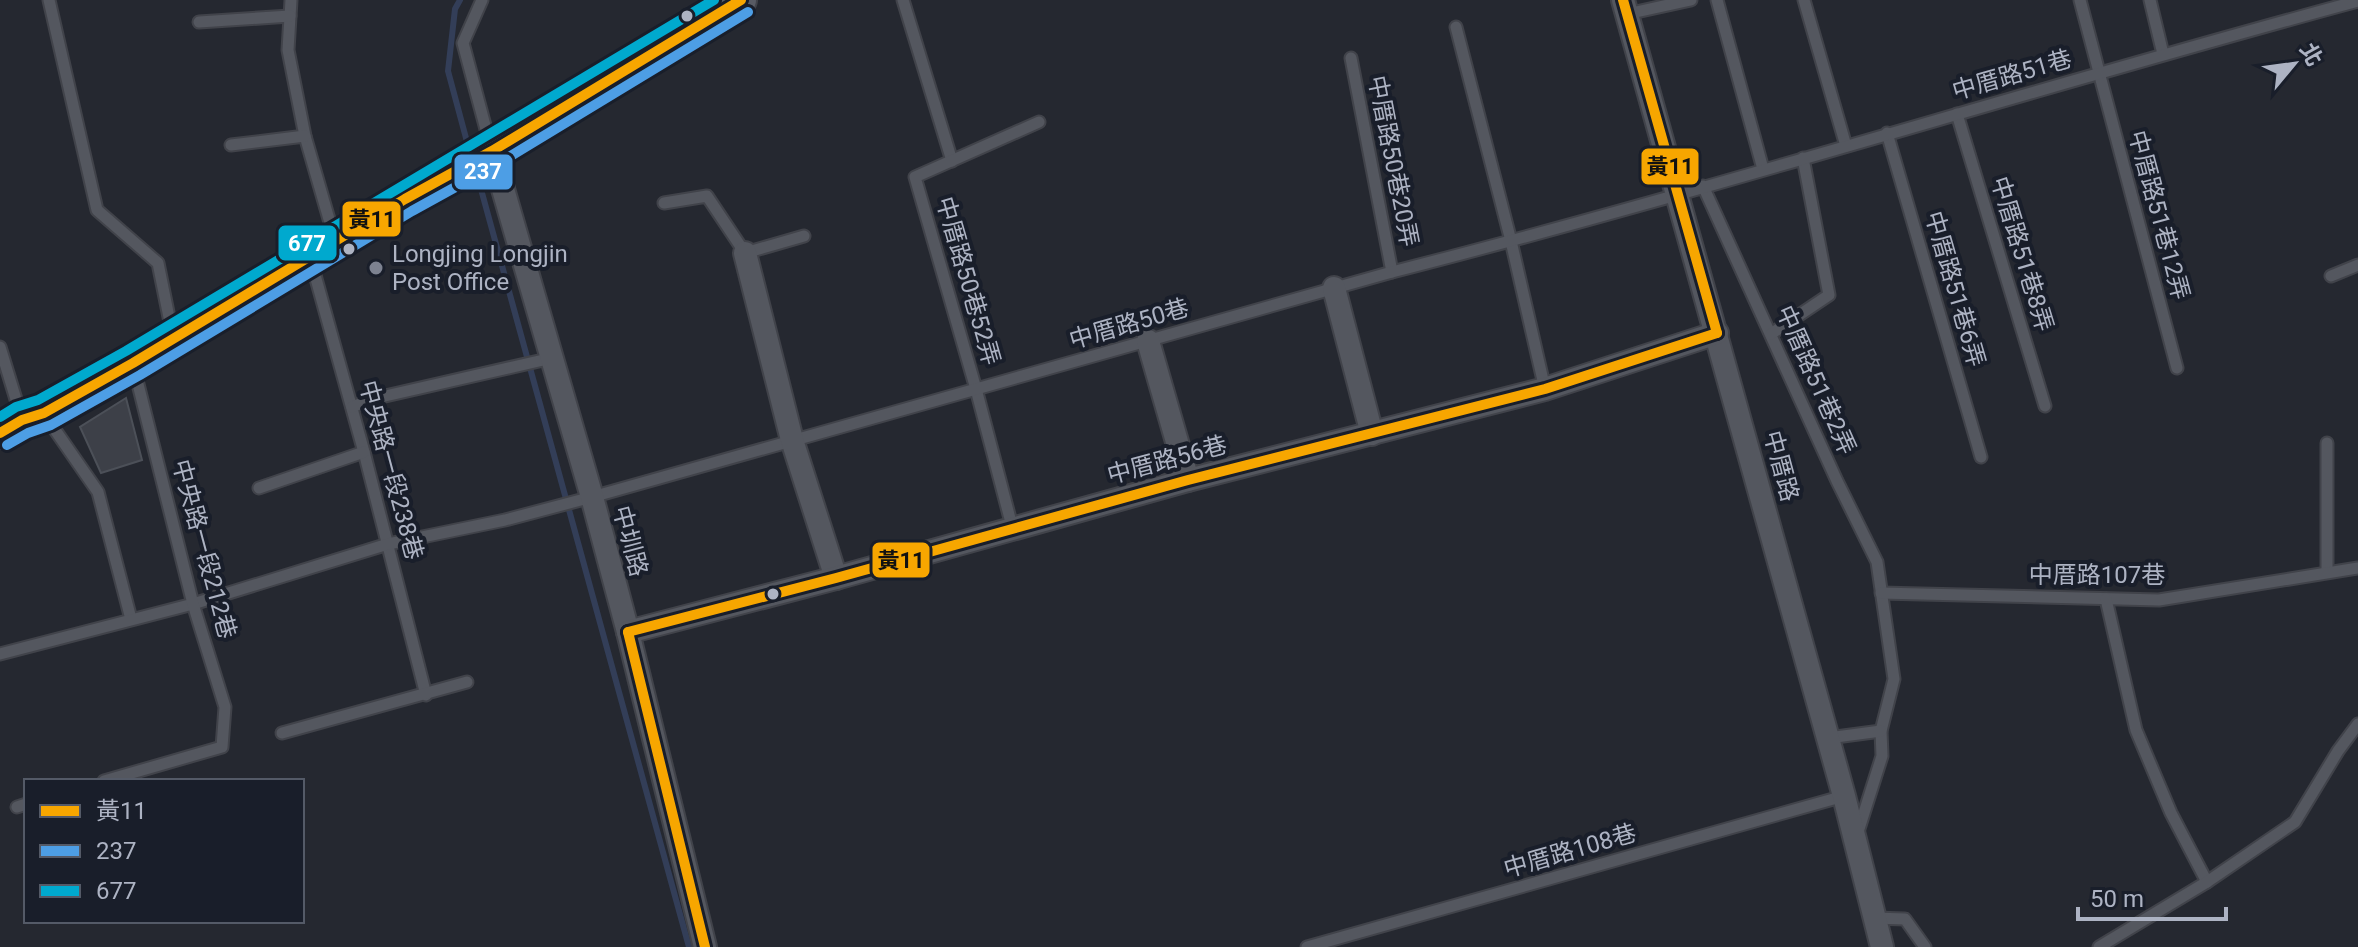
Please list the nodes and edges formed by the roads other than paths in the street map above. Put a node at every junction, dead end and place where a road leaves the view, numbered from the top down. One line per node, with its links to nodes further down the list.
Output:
1 (49, 0): 42 (lane)
2 (291, 0): 13 (lane, 中央路一段238巷)
3 (903, 0): 27 (lane)
4 (1691, 0): 12 (lane)
5 (1717, 0): 28 (lane)
6 (1804, 0): 24 (lane)
7 (2080, 0): 18 (lane, 中厝路51巷12弄)
8 (2150, 0): 16 (lane)
9 (2358, 1): 16 (lane, 中厝路51巷)
10 (477, 2): 25 (lane)
11 (733, 2): 25 (street)
12 (1625, 7): 30 (street, 中厝路)
13 (290, 16): 14 (lane); 22 (lane, 中央路一段238巷)
14 (199, 22)
15 (1456, 27): 33 (lane)
16 (2163, 54): 18 (lane, 中厝路51巷)
17 (1351, 58): 37 (lane, 中厝路50巷20弄)
18 (2099, 73): 19 (lane, 中厝路51巷); 47 (lane, 中厝路51巷12弄)
19 (1957, 114): 21 (lane, 中厝路51巷); 50 (lane, 中厝路51巷8弄)
20 (1039, 122): 27 (lane, 中厝路50巷52弄)
21 (1887, 133): 24 (lane, 中厝路51巷); 57 (lane, 中厝路51巷6弄)
22 (305, 136): 23 (lane); 34 (lane, 中央路一段238巷)
23 (231, 145)
24 (1846, 146): 26 (lane, 中厝路51巷)
25 (492, 151): 34 (street); 45 (street, 中圳路)
26 (1803, 158): 28 (lane, 中厝路51巷); 41 (lane)
27 (952, 161): 48 (lane, 中厝路50巷52弄)
28 (1763, 169): 29 (lane, 中厝路51巷)
29 (1703, 186): 30 (lane, 中厝路51巷); 41 (lane, 中厝路51巷2弄)
30 (1678, 194): 33 (lane, 中厝路50巷); 40 (street, 中厝路)
31 (664, 203): 35 (lane)
32 (804, 236): 35 (lane)
33 (1511, 241): 37 (lane, 中厝路50巷); 49 (lane)
34 (323, 248): 42 (street); 51 (lane, 中央路一段238巷)
35 (745, 253): 54 (street)
36 (2358, 265): 38 (lane)
37 (1392, 272): 39 (lane, 中厝路50巷)
38 (2331, 276)
39 (1334, 288): 43 (lane, 中厝路50巷); 53 (street)
40 (1717, 333): 49 (street, 中厝路56巷); 77 (street, 中厝路)
41 (1771, 334): 66 (lane, 中厝路51巷2弄)
42 (173, 338): 46 (street)
43 (1148, 341): 48 (lane, 中厝路50巷); 58 (street)
44 (0, 347): 52 (lane)
45 (552, 358): 51 (lane); 60 (street, 中圳路)
46 (133, 363): 52 (street); 68 (lane, 中央路一段212巷)
47 (2177, 368)
48 (976, 389): 54 (lane, 中厝路50巷); 61 (lane)
49 (1545, 389): 53 (street, 中厝路56巷)
50 (2045, 406)
51 (352, 407): 56 (lane, 中央路一段238巷)
52 (22, 422): 69 (lane)
53 (1372, 434): 58 (street, 中厝路56巷)
54 (792, 440): 60 (lane, 中厝路50巷); 65 (street)
55 (2327, 443): 64 (lane)
56 (364, 452): 59 (lane); 62 (lane, 中央路一段238巷)
57 (1981, 457)
58 (1188, 480): 61 (street, 中厝路56巷)
59 (259, 488)
60 (592, 497): 62 (lane, 中厝路50巷); 70 (street, 中圳路)
61 (1013, 530): 65 (street, 中厝路56巷)
62 (388, 544): 68 (lane, 中厝路50巷); 73 (lane, 中央路一段238巷)
63 (2358, 568): 64 (lane, 中厝路107巷)
64 (2327, 571): 67 (lane, 中厝路107巷)
65 (836, 578): 70 (street, 中厝路56巷)
66 (1881, 593): 67 (lane, 中厝路107巷); 75 (lane, 中厝路51巷2弄)
67 (2106, 599): 81 (lane)
68 (193, 604): 69 (lane, 中厝路50巷); 78 (lane, 中央路一段212巷)
69 (131, 619): 71 (lane, 中厝路50巷)
70 (628, 632): 83 (street, 中圳路)
71 (0, 654)
72 (467, 682): 73 (lane)
73 (426, 695): 76 (lane)
74 (2358, 724): 81 (lane)
75 (1881, 731): 77 (lane); 80 (lane, 中厝路51巷2弄)
76 (282, 733)
77 (1828, 738): 79 (street, 中厝路)
78 (111, 779)
79 (1844, 796): 80 (street, 中厝路); 84 (lane, 中厝路108巷)
80 (1854, 843): 82 (street, 中厝路)
81 (2207, 882): 87 (lane)
82 (1874, 918): 85 (street, 中厝路); 86 (lane)
83 (705, 947)
84 (1307, 947)
85 (1882, 947)
86 (1925, 947)
87 (2099, 947)

